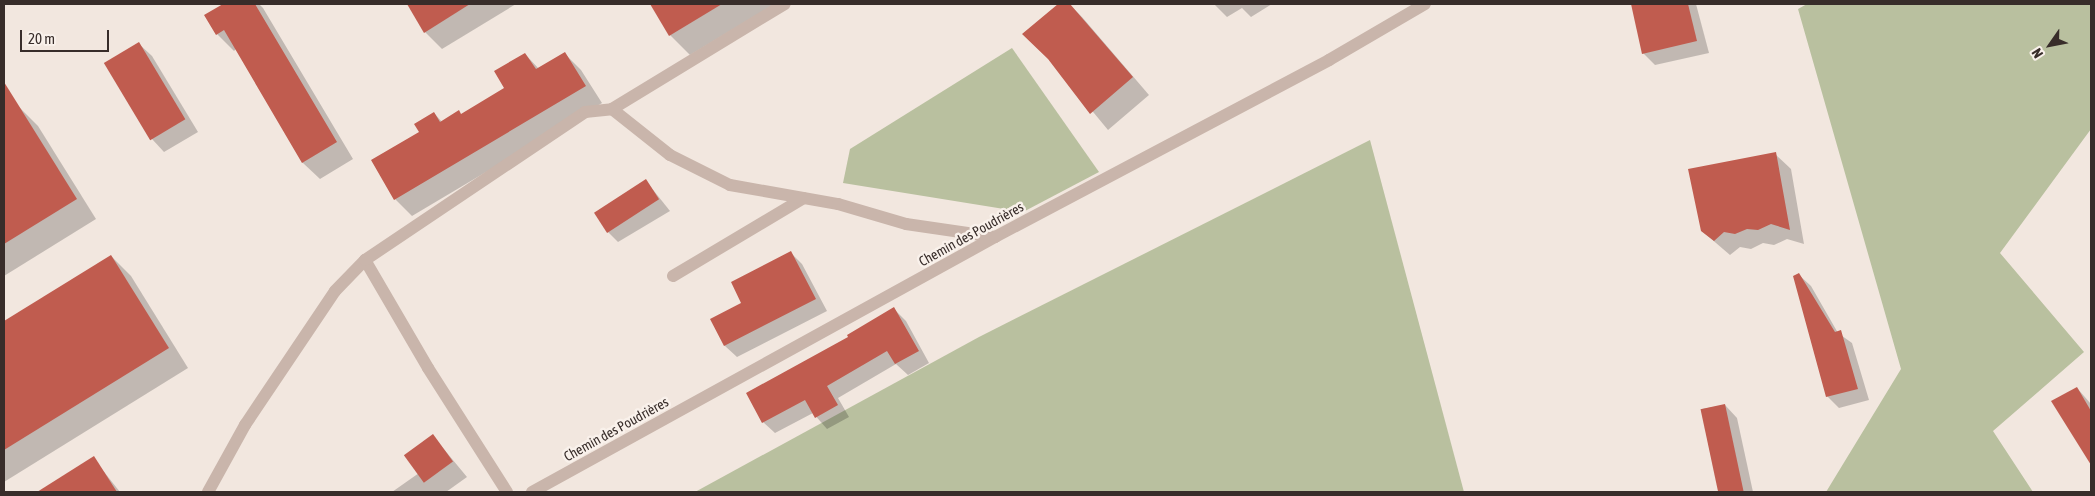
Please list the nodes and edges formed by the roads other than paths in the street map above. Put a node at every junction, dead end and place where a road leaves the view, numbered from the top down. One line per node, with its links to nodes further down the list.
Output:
1 (785, 4): 3 (street)
2 (1425, 4): 5 (street, Chemin des Poudrières)
3 (612, 109): 4 (street); 6 (street)
4 (804, 198): 5 (street); 7 (street)
5 (995, 237): 10 (street, Chemin des Poudrières)
6 (364, 260): 8 (street); 9 (street)
7 (673, 276)
8 (208, 492)
9 (507, 492)
10 (532, 492)

